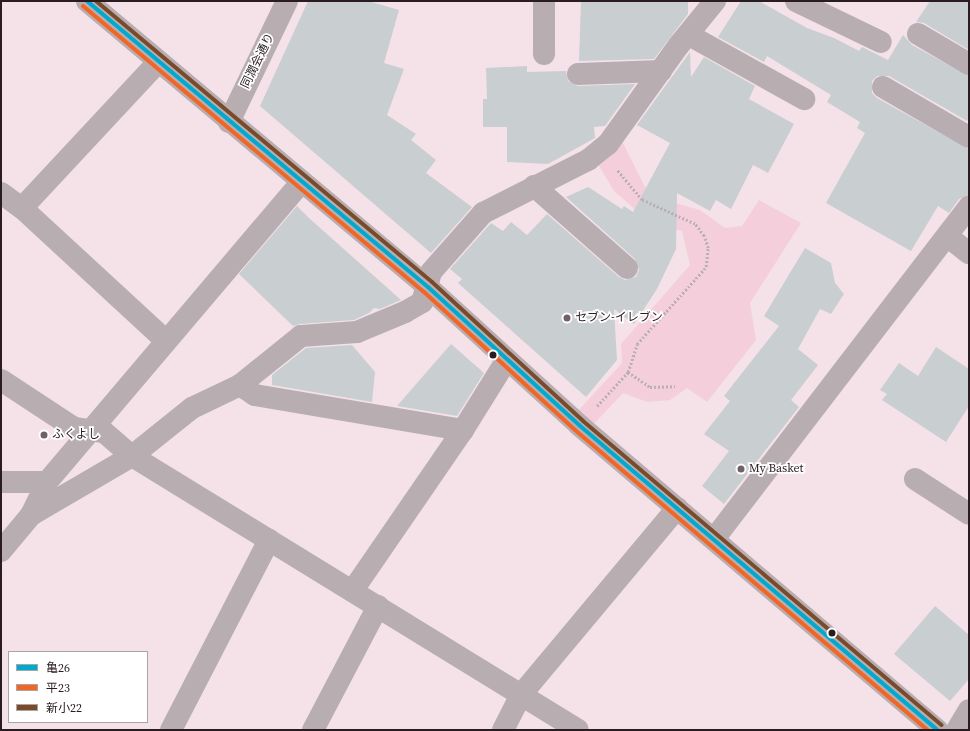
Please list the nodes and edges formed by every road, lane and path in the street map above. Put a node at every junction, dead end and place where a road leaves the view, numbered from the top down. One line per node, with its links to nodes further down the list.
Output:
1 (87, 1): 10 (street)
2 (287, 1): 16 (street, 同潤会通り)
3 (544, 1): 9 (street)
4 (715, 1): 6 (street)
5 (796, 1): 8 (street)
6 (689, 34): 12 (street); 15 (street)
7 (918, 34): 11 (street)
8 (881, 42)
9 (544, 54)
10 (158, 62): 16 (street); 22 (street)
11 (969, 64)
12 (661, 71): 13 (street); 19 (street)
13 (578, 74)
14 (883, 87): 17 (street)
15 (804, 99)
16 (229, 122): 18 (street)
17 (969, 138)
18 (301, 182): 26 (street); 27 (street)
19 (534, 186): 25 (street); 26 (street)
20 (1, 193): 22 (street)
21 (969, 207): 23 (street)
22 (22, 208): 27 (street)
23 (947, 236): 24 (street); 42 (street)
24 (969, 253)
25 (627, 268)
26 (428, 287): 28 (street); 31 (street)
27 (166, 341): 33 (street)
28 (506, 361): 34 (street); 39 (street)
29 (628, 372): 32 (path)
30 (1, 380): 33 (street)
31 (240, 385): 34 (street); 35 (street)
32 (675, 386)
33 (92, 429): 35 (street); 38 (street)
34 (463, 430): 45 (street)
35 (132, 456): 41 (street); 43 (street)
36 (915, 479): 40 (street)
37 (1, 482): 38 (street)
38 (47, 482): 41 (street)
39 (677, 508): 42 (street); 47 (street)
40 (969, 514)
41 (31, 515): 44 (street)
42 (714, 538): 53 (street)
43 (269, 540): 45 (street); 49 (street)
44 (1, 551)
45 (353, 590): 46 (street)
46 (378, 606): 47 (street); 50 (street)
47 (520, 696): 51 (street); 52 (street)
48 (969, 710): 54 (street)
49 (171, 730)
50 (313, 730)
51 (503, 730)
52 (578, 730)
53 (937, 730)
54 (957, 730)

